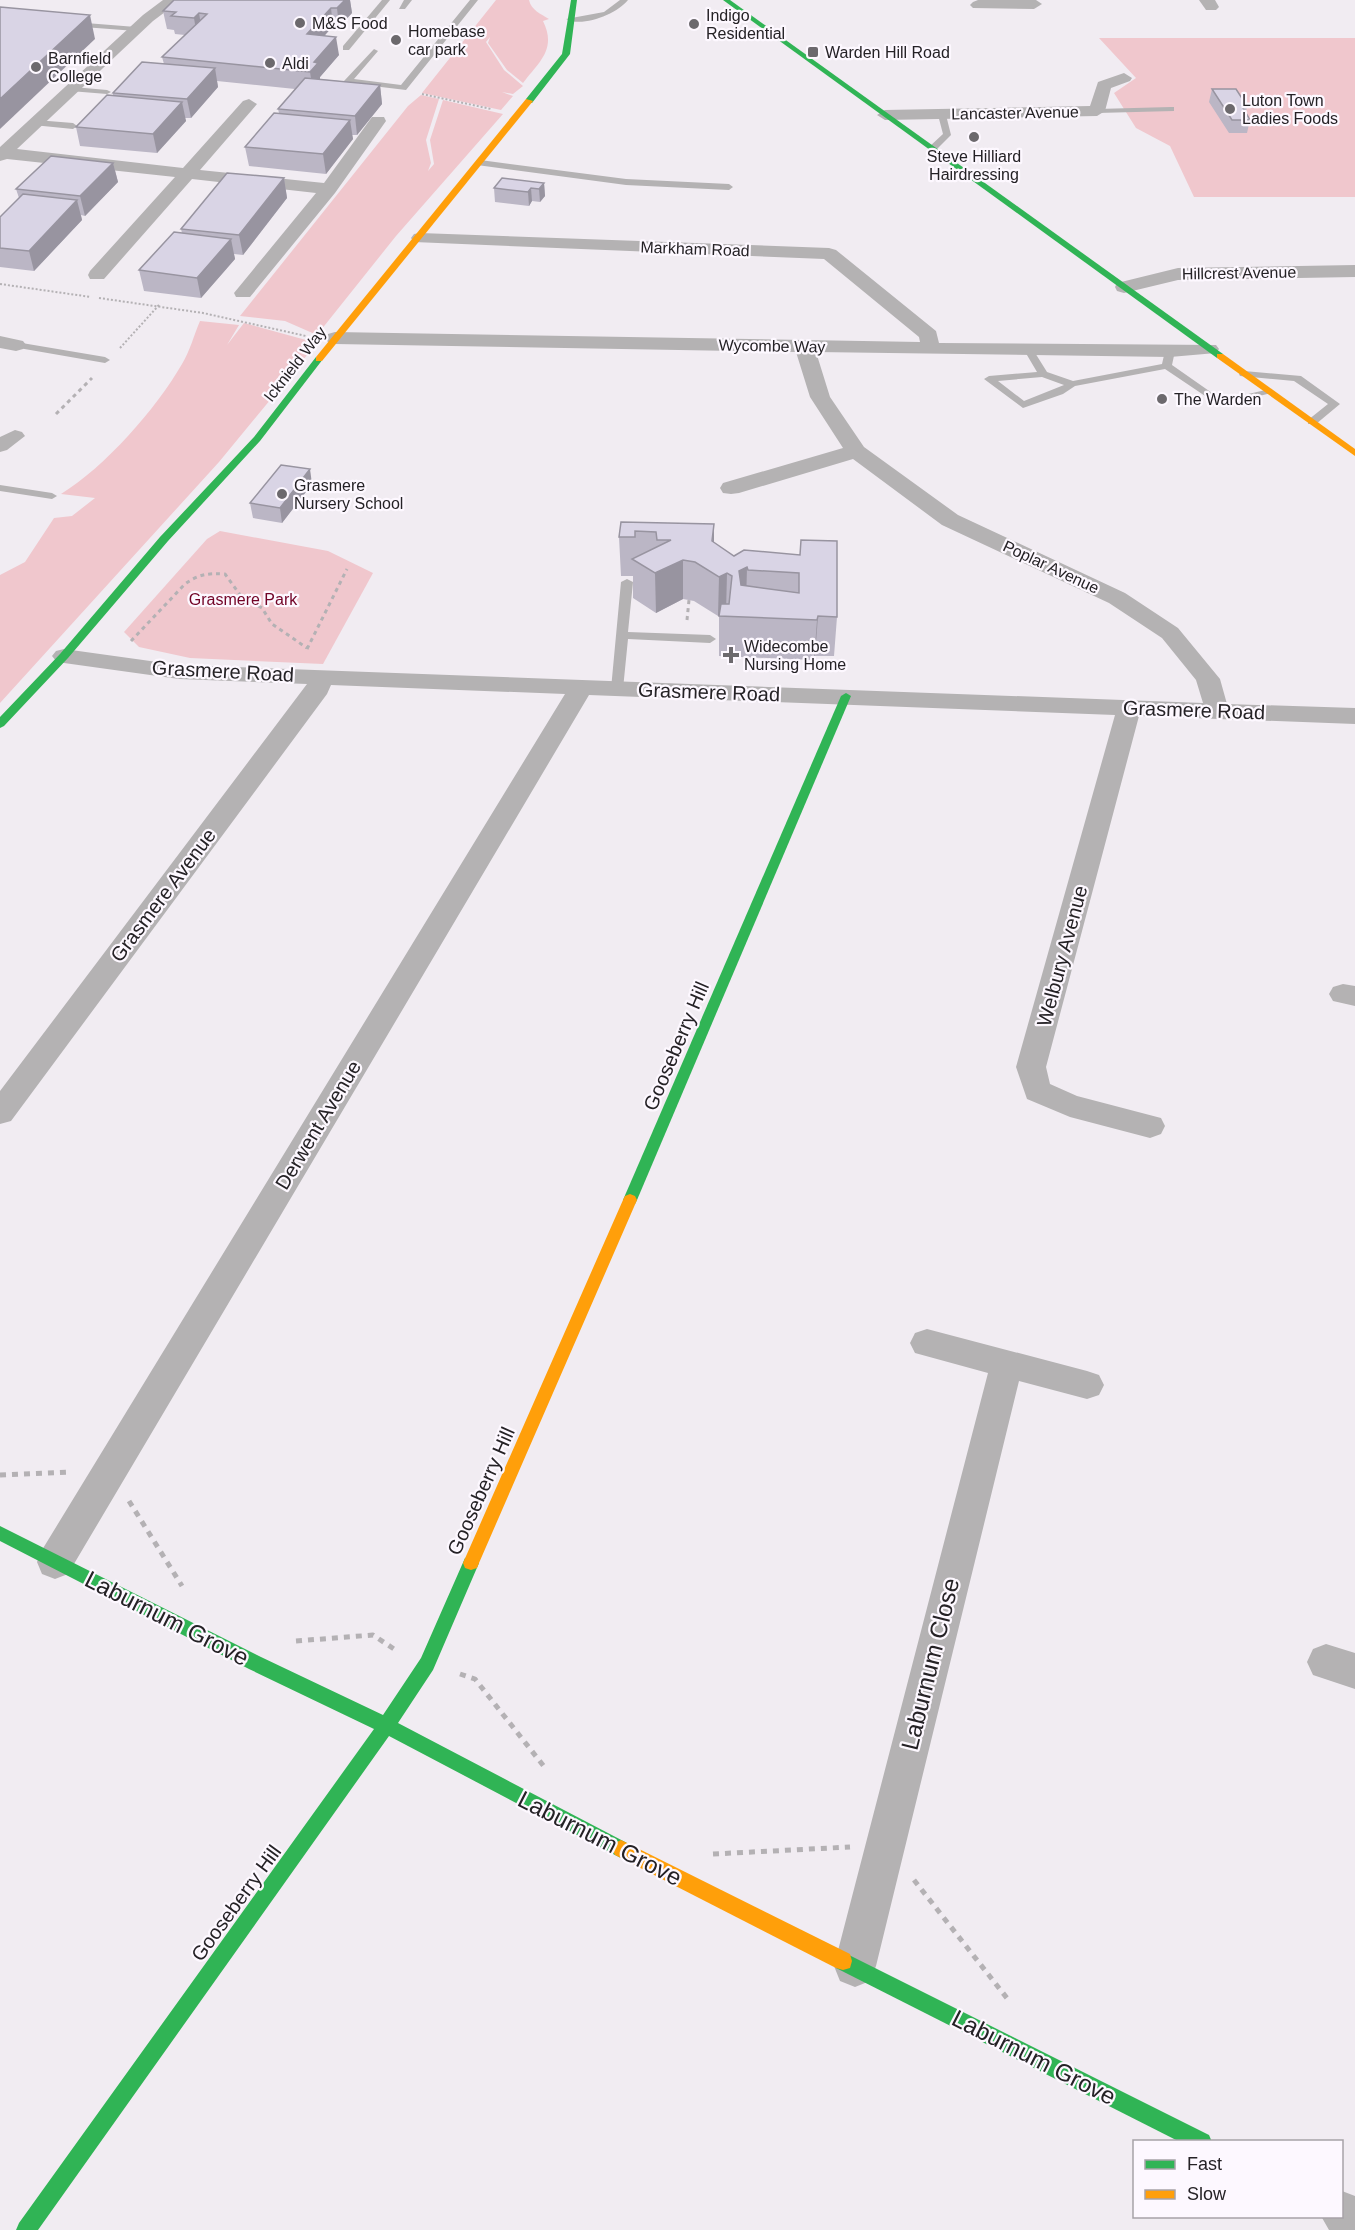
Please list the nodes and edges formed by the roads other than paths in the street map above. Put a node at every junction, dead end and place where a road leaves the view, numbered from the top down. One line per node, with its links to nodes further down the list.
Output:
1 (173, 0): 12 (street)
2 (386, 0): 13 (lane)
3 (474, 0): 14 (lane)
4 (574, 0): 10 (main road, Icknield Way)
5 (624, 0): 10 (lane)
6 (726, 0): 21 (main road)
7 (996, 2): 8 (street); 9 (street)
8 (1034, 4)
9 (978, 5)
10 (570, 19): 28 (main road, Icknield Way)
11 (65, 24): 12 (lane)
12 (136, 29): 16 (street)
13 (346, 48)
14 (374, 51)
15 (1124, 78): 20 (street, Lancaster Avenue)
16 (73, 89): 17 (lane); 24 (street)
17 (107, 92)
18 (249, 104): 29 (street)
19 (1171, 109): 20 (lane)
20 (1097, 111): 22 (street, Lancaster Avenue)
21 (885, 115): 22 (street, Lancaster Avenue); 26 (main road)
22 (942, 115): 26 (lane)
23 (378, 121): 31 (street)
24 (36, 123): 25 (lane); 27 (street)
25 (73, 126)
26 (932, 149): 35 (main road)
27 (1, 155): 29 (street)
28 (480, 163): 30 (lane); 32 (main road, Icknield Way)
29 (188, 172): 31 (street); 34 (street)
30 (729, 187)
31 (329, 189): 36 (street)
32 (420, 238): 37 (main road, Icknield Way); 40 (street, Markham Road)
33 (1355, 271): 35 (street, Hillcrest Avenue)
34 (97, 275)
35 (1124, 287): 41 (main road)
36 (243, 293)
37 (335, 339): 39 (street, Wycombe Way); 58 (main road, Icknield Way)
38 (8, 343): 44 (lane)
39 (804, 347): 40 (street, Wycombe Way); 50 (street, Poplar Avenue)
40 (930, 347): 42 (street, Wycombe Way)
41 (1209, 348): 43 (street, Wycombe Way); 46 (main road)
42 (1029, 350): 43 (street, Wycombe Way); 45 (lane)
43 (1168, 358): 47 (lane); 48 (lane)
44 (105, 360)
45 (1043, 374): 47 (lane); 47 (lane)
46 (1244, 374): 48 (main road); 49 (lane)
47 (1072, 384)
48 (1270, 392): 49 (main road)
49 (1312, 422): 51 (main road)
50 (856, 451): 53 (street); 64 (street, Poplar Avenue)
51 (1354, 452)
52 (0, 488): 54 (lane)
53 (731, 488)
54 (52, 496)
55 (627, 582): 56 (lane)
56 (622, 635): 57 (lane); 61 (lane)
57 (710, 639)
58 (64, 656): 59 (street, Grasmere Road); 66 (main road, Icknield Way)
59 (308, 675): 60 (street, Grasmere Road); 67 (street, Grasmere Avenue)
60 (581, 687): 61 (street, Grasmere Road); 73 (street, Derwent Avenue)
61 (617, 689): 62 (street, Grasmere Road)
62 (846, 696): 63 (street, Grasmere Road); 74 (main road, Gooseberry Hill)
63 (1130, 708): 64 (street, Grasmere Road); 68 (street, Welbury Avenue)
64 (1217, 710): 65 (street, Grasmere Road)
65 (1355, 716)
66 (0, 724)
67 (0, 1113)
68 (1150, 1126)
69 (927, 1343): 70 (street)
70 (1007, 1363): 71 (street); 75 (street, Laburnum Close)
71 (1087, 1385)
72 (0, 1533): 73 (main road, Laburnum Grove)
73 (55, 1562): 74 (main road, Laburnum Grove)
74 (387, 1726): 75 (main road, Laburnum Grove); 77 (main road, Gooseberry Hill)
75 (855, 1966): 76 (main road, Laburnum Grove)
76 (1198, 2140)
77 (26, 2230)

